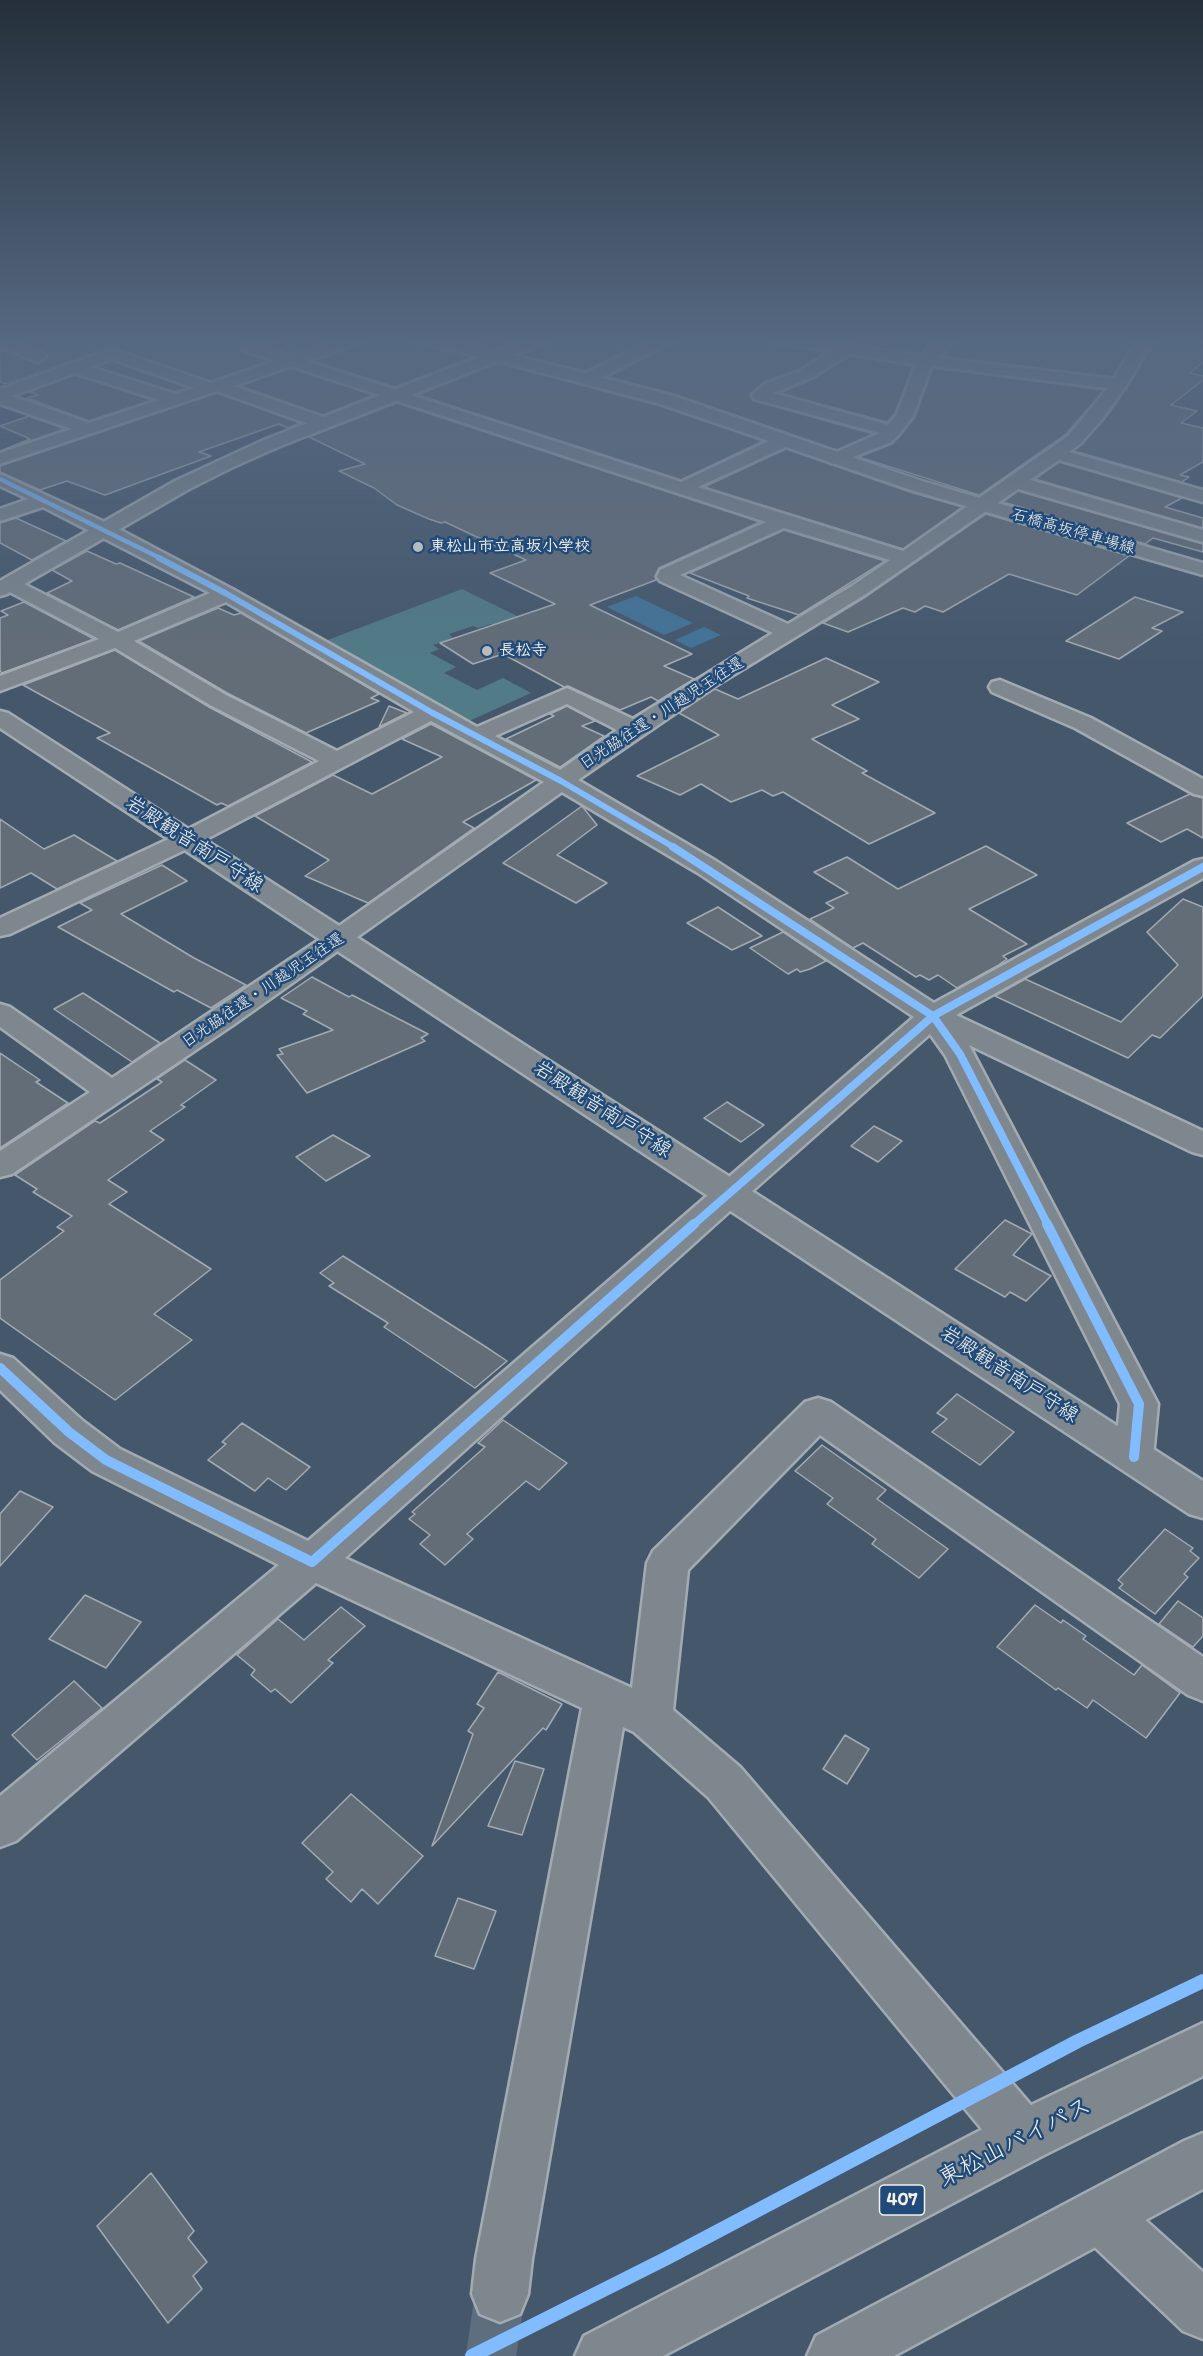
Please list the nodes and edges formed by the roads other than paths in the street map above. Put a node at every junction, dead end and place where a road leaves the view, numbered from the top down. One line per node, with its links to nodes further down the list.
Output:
1 (36, 447): 9 (main road)
2 (266, 447): 19 (main road)
3 (554, 447): 13 (main road)
4 (771, 447): 13 (main road)
5 (801, 447): 10 (main road, 石橋高坂停車場線)
6 (864, 447): 10 (main road)
7 (1065, 447): 8 (main road, 日光脇往還・川越児玉往還)
8 (1056, 454): 12 (main road, 日光脇往還・川越児玉往還); 14 (main road)
9 (0, 459)
10 (836, 459): 16 (main road, 石橋高坂停車場線)
11 (0, 479): 15 (main road)
12 (1016, 482): 16 (main road, 日光脇往還・川越児玉往還); 20 (main road)
13 (682, 488): 18 (main road)
14 (1203, 496)
15 (44, 500): 17 (main road); 19 (main road)
16 (981, 505): 21 (main road, 日光脇往還・川越児玉往還); 22 (main road, 石橋高坂停車場線)
17 (0, 515)
18 (783, 521): 21 (main road); 25 (main road)
19 (104, 529): 23 (main road); 24 (main road)
20 (1203, 536)
21 (906, 558): 25 (main road, 日光脇往還・川越児玉往還)
22 (1203, 569)
23 (5, 587): 26 (main road)
24 (227, 594): 26 (main road); 29 (main road)
25 (789, 632): 31 (main road, 日光脇往還・川越児玉往還)
26 (117, 640): 27 (main road); 33 (main road)
27 (0, 684)
28 (1000, 687): 35 (main road)
29 (431, 712): 32 (main road); 33 (main road)
30 (0, 718): 36 (main road, 岩殿観音南戸守線)
31 (634, 729): 32 (main road); 34 (main road, 日光脇往還・川越児玉往還)
32 (478, 735): 34 (main road)
33 (338, 761): 36 (main road)
34 (561, 781): 40 (main road, 日光脇往還・川越児玉往還); 42 (main road)
35 (1203, 789)
36 (186, 840): 39 (main road); 40 (main road, 岩殿観音南戸守線)
37 (1194, 880): 42 (main road)
38 (0, 902): 39 (main road)
39 (12, 923)
40 (339, 939): 43 (main road, 日光脇往還・川越児玉往還); 46 (main road, 岩殿観音南戸守線)
41 (0, 1013): 43 (main road)
42 (933, 1016): 44 (main road); 46 (main road); 48 (main road)
43 (111, 1092): 45 (main road, 日光脇往還・川越児玉往還)
44 (1203, 1144)
45 (0, 1166)
46 (729, 1193): 48 (main road, 岩殿観音南戸守線); 50 (main road)
47 (0, 1368): 50 (main road)
48 (1134, 1457): 49 (main road, 岩殿観音南戸守線)
49 (1203, 1502)
50 (312, 1562): 52 (main road); 54 (main road)
51 (1203, 1681): 53 (main road)
52 (606, 1696): 53 (main road); 59 (main road)
53 (650, 1718): 56 (main road)
54 (0, 1826)
55 (1203, 2049): 56 (main road, 東松山バイパス / 407)
56 (1023, 2137): 61 (main road, 東松山バイパス / 407)
57 (1203, 2160): 58 (main road)
58 (1101, 2216): 60 (main road); 62 (main road)
59 (500, 2294)
60 (1203, 2311)
61 (604, 2356)
62 (836, 2356)

